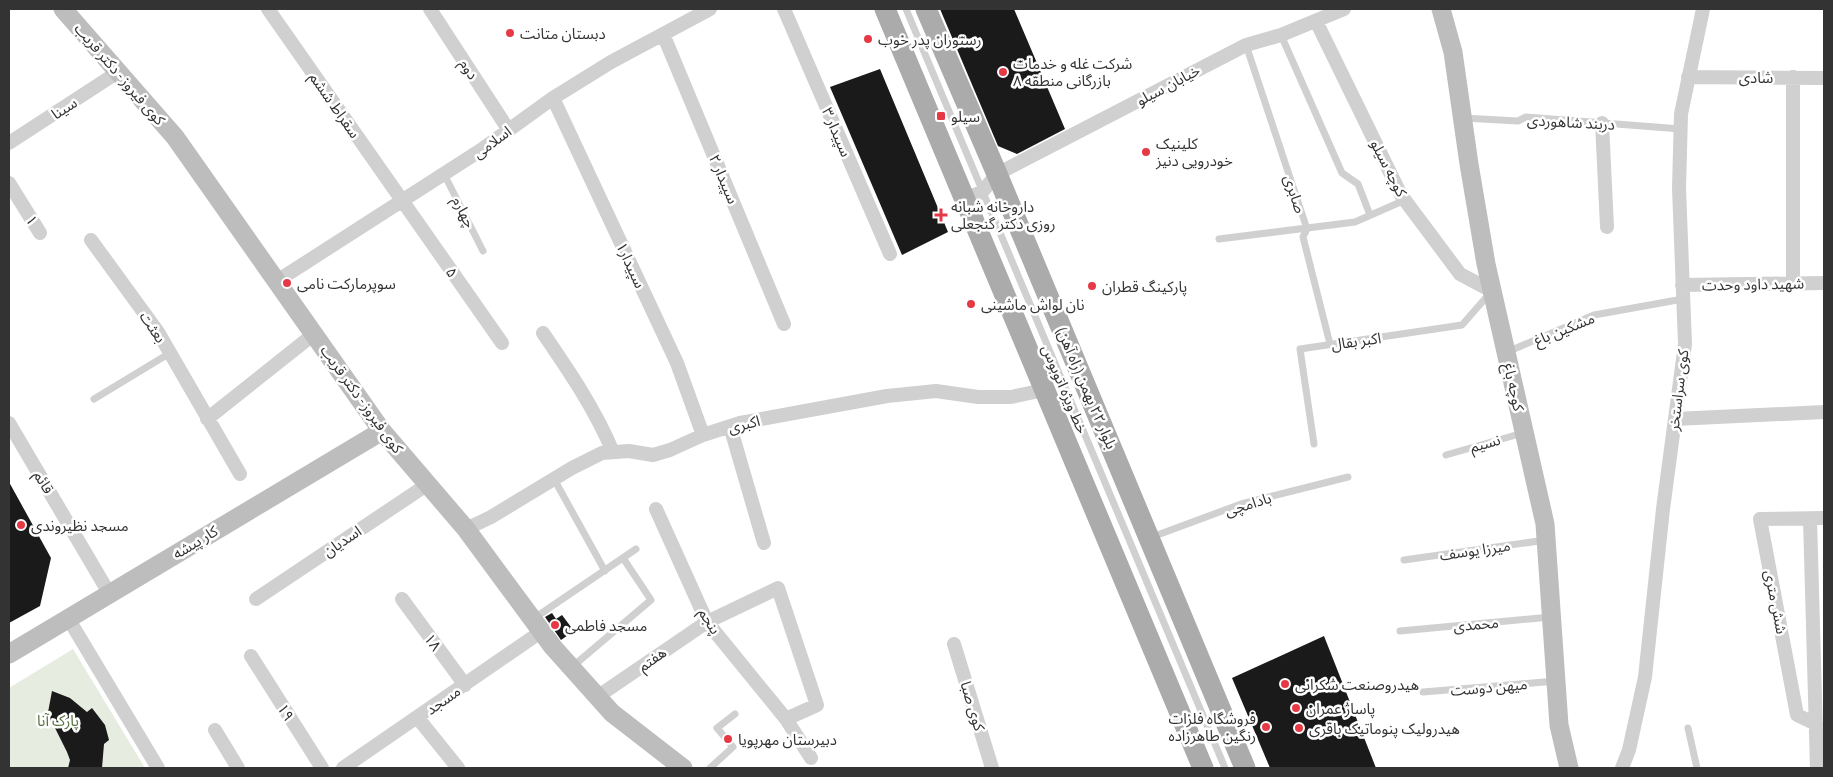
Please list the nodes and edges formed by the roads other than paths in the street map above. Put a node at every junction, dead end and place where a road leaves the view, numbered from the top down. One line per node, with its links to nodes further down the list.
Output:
1 (63, 9): 16 (main road, کوی فیروز - دکتر قریب)
2 (268, 9): 31 (street, سقراط ششم)
3 (430, 9): 23 (street, دوم)
4 (710, 9): 13 (street, اسلامی)
5 (784, 9): 39 (street, سپیدار ۳)
6 (885, 9): 29 (main road)
7 (906, 9): 29 (lane, خط ویژه اتوبوس)
8 (926, 9): 27 (main road, بلوار ۲۲ بهمن (راه آهن))
9 (1344, 9): 12 (street, خیابان سیلو)
10 (1441, 9): 21 (main road, کوچه باغ)
11 (1703, 9): 17 (street, کوی سراستخر)
12 (1316, 21): 14 (street, خیابان سیلو); 30 (street, کوچه سیلو)
13 (663, 34): 20 (street, اسلامی); 46 (street, سپیدار ۲)
14 (1282, 35): 15 (street, خیابان سیلو); 32 (lane)
15 (1246, 45): 27 (street, خیابان سیلو); 34 (lane, صابری)
16 (118, 72): 25 (street, سینا); 40 (main road, کوی فیروز - دکتر قریب)
17 (1688, 77): 18 (street, شادی); 24 (street, کوی سراستخر)
18 (1793, 77): 19 (street, شادی); 43 (street)
19 (1824, 78)
20 (553, 98): 23 (street, اسلامی); 62 (street, سپیدار۱)
21 (1462, 118): 22 (lane, دربند شاهوردی); 44 (main road, کوچه باغ)
22 (1602, 123): 24 (lane, دربند شاهوردی); 33 (street)
23 (508, 129): 26 (street, اسلامی)
24 (1681, 129): 42 (street, کوی سراستخر)
25 (9, 143)
26 (444, 174): 31 (street, اسلامی); 38 (lane, چهارم)
27 (997, 174): 29 (street); 73 (main road, بلوار ۲۲ بهمن (راه آهن))
28 (9, 183): 35 (street, ۱)
29 (973, 195): 53 (main road); 112 (lane, خط ویژه اتوبوس)
30 (1405, 200): 32 (lane); 44 (street, کوچه سیلو)
31 (402, 201): 40 (street, اسلامی); 49 (street, ۵)
32 (1370, 215): 34 (lane)
33 (1607, 227)
34 (1307, 229): 36 (lane); 50 (lane, صابری)
35 (40, 233)
36 (1219, 239)
37 (91, 240): 51 (street, بعثت)
38 (483, 251)
39 (890, 254)
40 (277, 281): 48 (main road, کوی فیروز - دکتر قریب)
41 (1824, 283): 43 (street, شهید داود وحدت)
42 (1682, 284): 43 (street, شهید داود وحدت); 45 (street, کوی سراستخر)
43 (1793, 284)
44 (1492, 291): 50 (lane, اکبر بقال); 52 (main road, کوچه باغ)
45 (1683, 299): 52 (lane, مشکین باغ); 57 (street, کوی سراستخر)
46 (784, 324)
47 (543, 333): 64 (street)
48 (314, 334): 56 (street); 60 (main road, کوی فیروز - دکتر قریب)
49 (502, 343)
50 (1330, 344): 63 (lane, اکبر بقال)
51 (170, 353): 54 (lane); 56 (street, بعثت)
52 (1506, 353): 61 (main road, کوچه باغ)
53 (1044, 390): 59 (street, اکبری); 111 (main road)
54 (94, 399)
55 (1824, 412): 57 (street)
56 (207, 419): 66 (street, بعثت)
57 (1675, 419): 115 (street, کوی سراستخر)
58 (9, 423): 80 (street, قائم)
59 (730, 426): 62 (street, اکبری); 75 (street)
60 (382, 431): 69 (main road, کوی فیروز - دکتر قریب); 80 (main road, کار پیشه)
61 (1524, 432): 65 (lane, نسیم); 74 (main road, کوچه باغ)
62 (703, 435): 64 (street, اکبری)
63 (1314, 444)
64 (613, 452): 68 (street, اکبری)
65 (1446, 455)
66 (240, 474)
67 (1348, 477): 73 (lane, بادامچی)
68 (554, 479): 72 (street, اکبری); 79 (lane)
69 (428, 484): 72 (main road, کوی فیروز - دکتر قریب); 81 (street, اسدیان)
70 (656, 509): 85 (street, پنجم)
71 (1817, 518): 99 (street); 99 (street, شش متری)
72 (466, 529): 86 (main road, کوی فیروز - دکتر قریب)
73 (1150, 538): 113 (main road, بلوار ۲۲ بهمن (راه آهن))
74 (1546, 540): 78 (lane, میرزا یوسف); 83 (main road, کوچه باغ)
75 (764, 544)
76 (636, 549): 77 (lane)
77 (623, 558): 79 (lane); 91 (lane)
78 (1404, 560)
79 (605, 570): 86 (lane)
80 (109, 593): 84 (main road, کار پیشه)
81 (256, 598)
82 (402, 599): 93 (street, ۱۸)
83 (1552, 617): 87 (lane, محمدی); 92 (main road, کوچه باغ)
84 (68, 618): 89 (main road, کار پیشه); 103 (street)
85 (707, 622): 95 (street, هفتم); 98 (street, پنجم); 98 (street, هفتم)
86 (538, 625): 91 (main road, کوی فیروز - دکتر قریب); 93 (street, مسجد)
87 (1400, 632)
88 (954, 644): 110 (street, کوی صبا)
89 (9, 654)
90 (251, 656): 105 (street, ۱۹)
91 (572, 668): 95 (main road, کوی فیروز - دکتر قریب)
92 (1556, 681): 94 (lane, میهن دوست); 114 (main road, کوچه باغ)
93 (465, 685): 97 (street, مسجد)
94 (1423, 692)
95 (598, 697): 108 (main road, کوی فیروز - دکتر قریب)
96 (735, 714): 109 (lane)
97 (417, 717): 106 (street, مسجد); 107 (street)
98 (786, 719): 102 (street, پنجم)
99 (1816, 724): 117 (street)
100 (1688, 728): 116 (lane)
101 (215, 730): 104 (street)
102 (811, 758)
103 (158, 768)
104 (238, 768)
105 (322, 768)
106 (343, 768)
107 (458, 768)
108 (683, 768)
109 (710, 768)
110 (992, 768)
111 (1203, 768)
112 (1225, 768)
113 (1246, 768)
114 (1569, 768)
115 (1622, 768)
116 (1697, 768)
117 (1817, 768)

